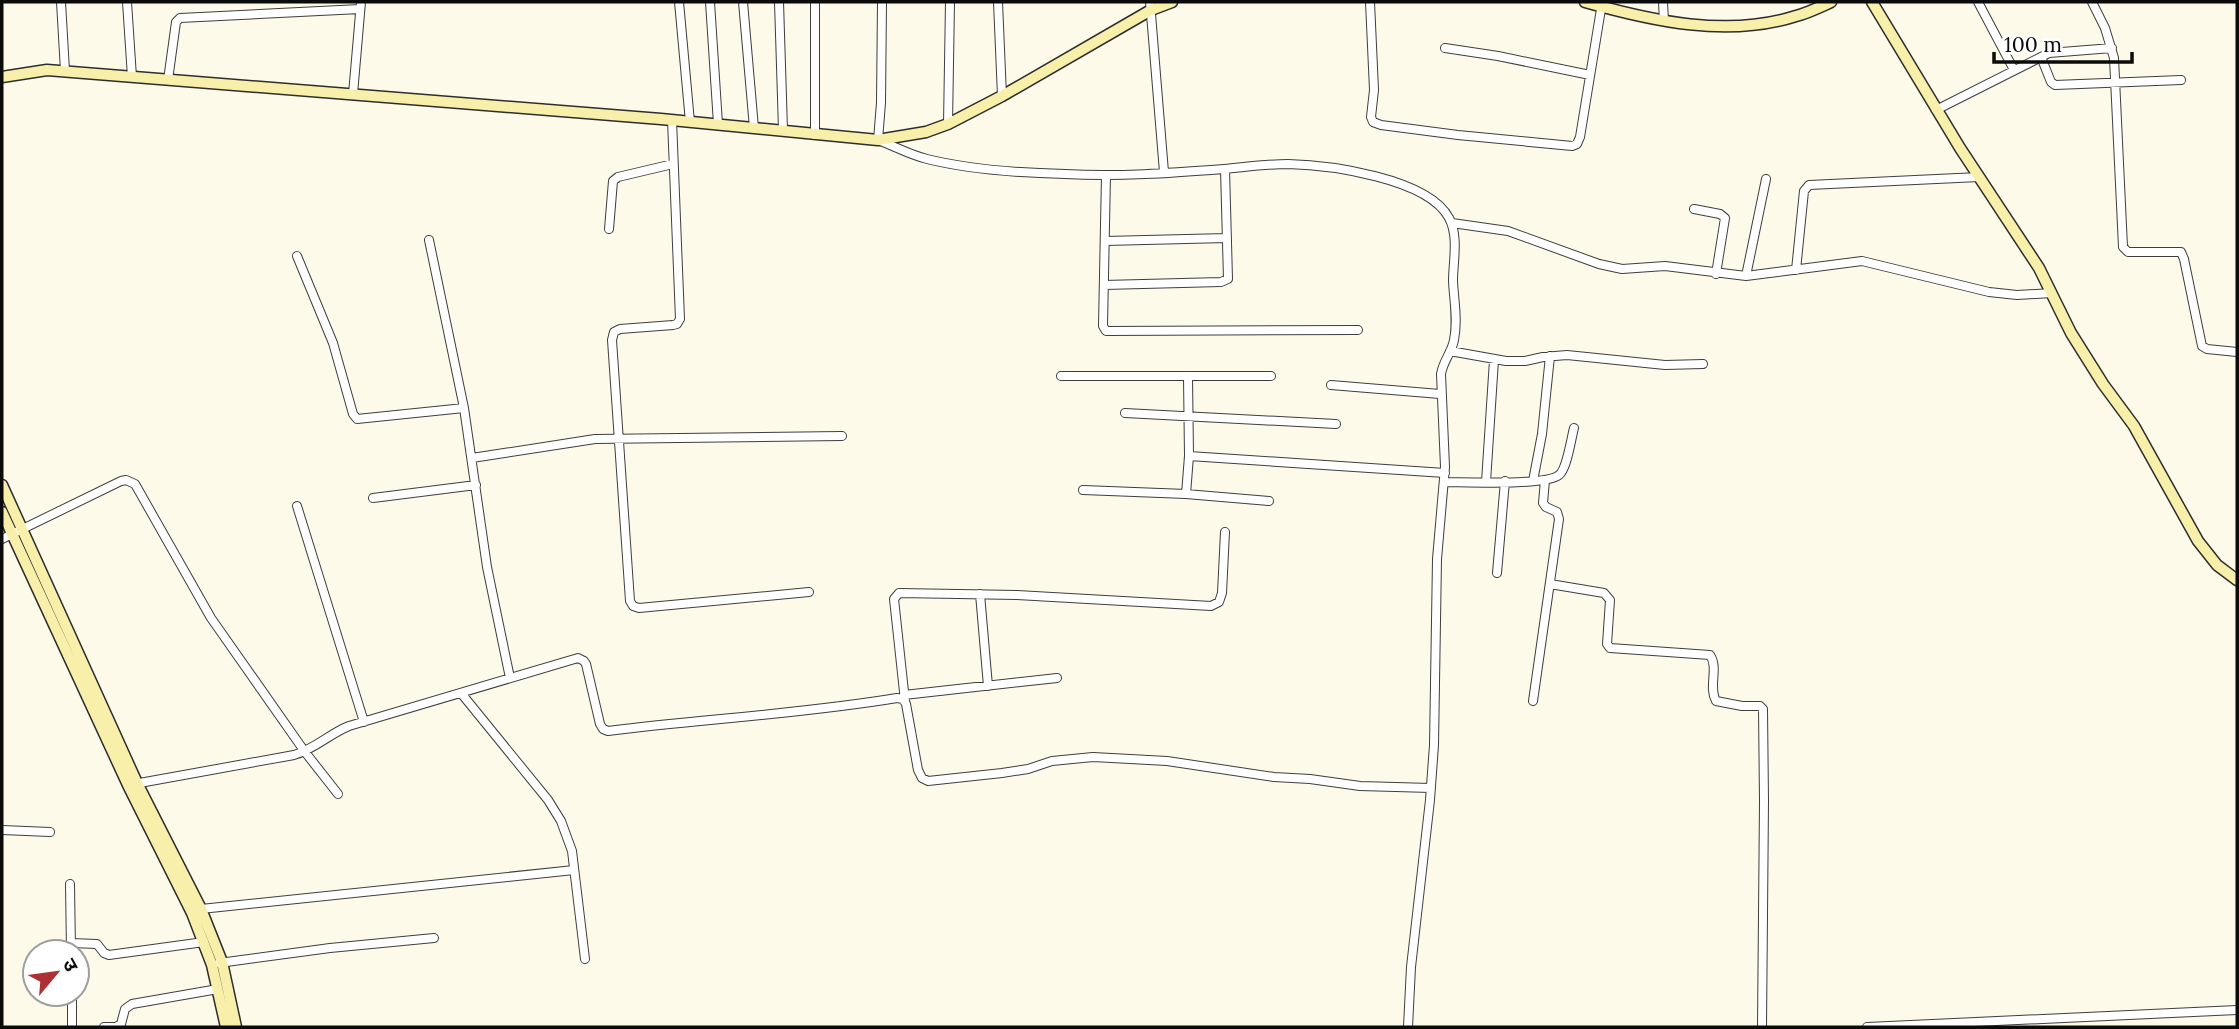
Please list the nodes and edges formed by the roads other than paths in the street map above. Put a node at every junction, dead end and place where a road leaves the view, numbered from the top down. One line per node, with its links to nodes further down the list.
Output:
1 (61, 2): 27 (street)
2 (127, 2): 30 (street)
3 (679, 2): 38 (street)
4 (710, 2): 39 (street)
5 (743, 2): 41 (street)
6 (779, 2): 42 (street)
7 (815, 2): 43 (street)
8 (882, 2): 44 (street)
9 (950, 2): 40 (street)
10 (998, 2): 35 (street)
11 (1172, 2): 21 (street)
12 (1370, 2): 28 (street)
13 (1585, 2): 19 (street)
14 (1663, 2): 22 (street)
15 (1831, 2): 22 (street)
16 (1871, 2): 36 (street)
17 (1978, 2): 26 (street)
18 (2092, 2): 24 (street)
19 (1602, 4): 22 (street); 28 (street)
20 (360, 6): 31 (street); 34 (street)
21 (1151, 6): 35 (street); 47 (street)
22 (1664, 21)
23 (1445, 48): 28 (street)
24 (2112, 48): 25 (street); 33 (street)
25 (2040, 57): 26 (street); 33 (street)
26 (2014, 70): 36 (street)
27 (65, 71): 29 (street); 30 (street)
28 (1590, 75)
29 (2, 76)
30 (132, 77): 31 (street)
31 (168, 80): 34 (street)
32 (2181, 80): 33 (street)
33 (2116, 82): 65 (street)
34 (353, 94): 37 (street)
35 (1002, 96): 40 (street)
36 (1937, 110): 49 (street)
37 (672, 120): 38 (street); 45 (street)
38 (690, 122): 39 (street)
39 (718, 124): 41 (street)
40 (947, 124): 44 (street)
41 (754, 128): 42 (street)
42 (783, 130): 43 (street)
43 (815, 135): 44 (street)
44 (878, 140): 48 (street)
45 (673, 164): 53 (street); 80 (street)
46 (1225, 169): 47 (street); 52 (street); 54 (street)
47 (1164, 172): 48 (street)
48 (1106, 175): 56 (street)
49 (1979, 177): 58 (street); 62 (street)
50 (1766, 178): 60 (street)
51 (1694, 209): 59 (street)
52 (1452, 223): 59 (street); 64 (street)
53 (609, 229)
54 (1227, 238): 56 (street); 61 (street)
55 (429, 240): 74 (street)
56 (1105, 241): 61 (street)
57 (297, 256): 74 (street)
58 (1796, 270): 60 (street); 62 (street)
59 (1716, 274): 60 (street)
60 (1746, 276)
61 (1104, 285): 63 (street)
62 (2052, 293): 99 (street)
63 (1358, 330)
64 (1450, 351): 67 (street); 73 (street)
65 (2237, 352)
66 (1550, 356): 67 (street); 68 (street); 86 (street)
67 (1494, 360): 87 (street)
68 (1703, 364)
69 (1061, 376): 71 (street)
70 (1271, 376): 71 (street)
71 (1188, 377): 76 (street)
72 (1331, 385): 73 (street)
73 (1440, 394): 83 (street)
74 (464, 408): 82 (street)
75 (1125, 413): 76 (street)
76 (1189, 417): 77 (street); 81 (street)
77 (1336, 424)
78 (1574, 428): 84 (street)
79 (842, 436): 80 (street)
80 (619, 438): 82 (street); 101 (street)
81 (1189, 456): 83 (street); 91 (street)
82 (472, 458): 89 (street)
83 (1445, 478): 87 (street); 112 (street)
84 (1545, 480): 86 (street); 100 (street)
85 (1505, 481): 86 (street); 87 (street); 98 (street)
86 (1533, 481)
87 (1486, 482)
88 (2, 485): 97 (street)
89 (475, 485): 92 (street); 103 (street)
90 (1083, 490): 91 (street)
91 (1186, 494): 93 (street)
92 (373, 498)
93 (1269, 501)
94 (297, 506): 109 (street)
95 (2, 512): 97 (street)
96 (1225, 532): 102 (street)
97 (12, 535): 110 (street); 111 (street)
98 (1497, 572)
99 (2237, 580)
100 (1550, 584): 108 (street); 133 (street)
101 (808, 592)
102 (980, 594): 105 (street); 107 (street)
103 (510, 678): 106 (street); 107 (street)
104 (1057, 678): 105 (street)
105 (988, 686): 107 (street)
106 (461, 693): 109 (street); 116 (street)
107 (905, 698): 112 (street)
108 (1533, 701)
109 (365, 722): 110 (street)
110 (305, 752): 111 (street); 113 (street)
111 (132, 784): 118 (street); 121 (street)
112 (1431, 788): 132 (street)
113 (338, 794)
114 (2, 830): 115 (street)
115 (50, 831)
116 (575, 870): 118 (street); 123 (street)
117 (69, 884): 119 (street)
118 (201, 909): 124 (street)
119 (71, 938)
120 (435, 939): 124 (street)
121 (204, 942): 122 (street); 124 (street)
122 (91, 945)
123 (585, 959)
124 (217, 964): 125 (street); 131 (street)
125 (218, 989): 129 (street); 130 (street)
126 (72, 1008): 128 (street)
127 (2237, 1010): 134 (street)
128 (72, 1027)
129 (104, 1027)
130 (226, 1027)
131 (236, 1027)
132 (1408, 1027)
133 (1762, 1027)
134 (1867, 1027)

